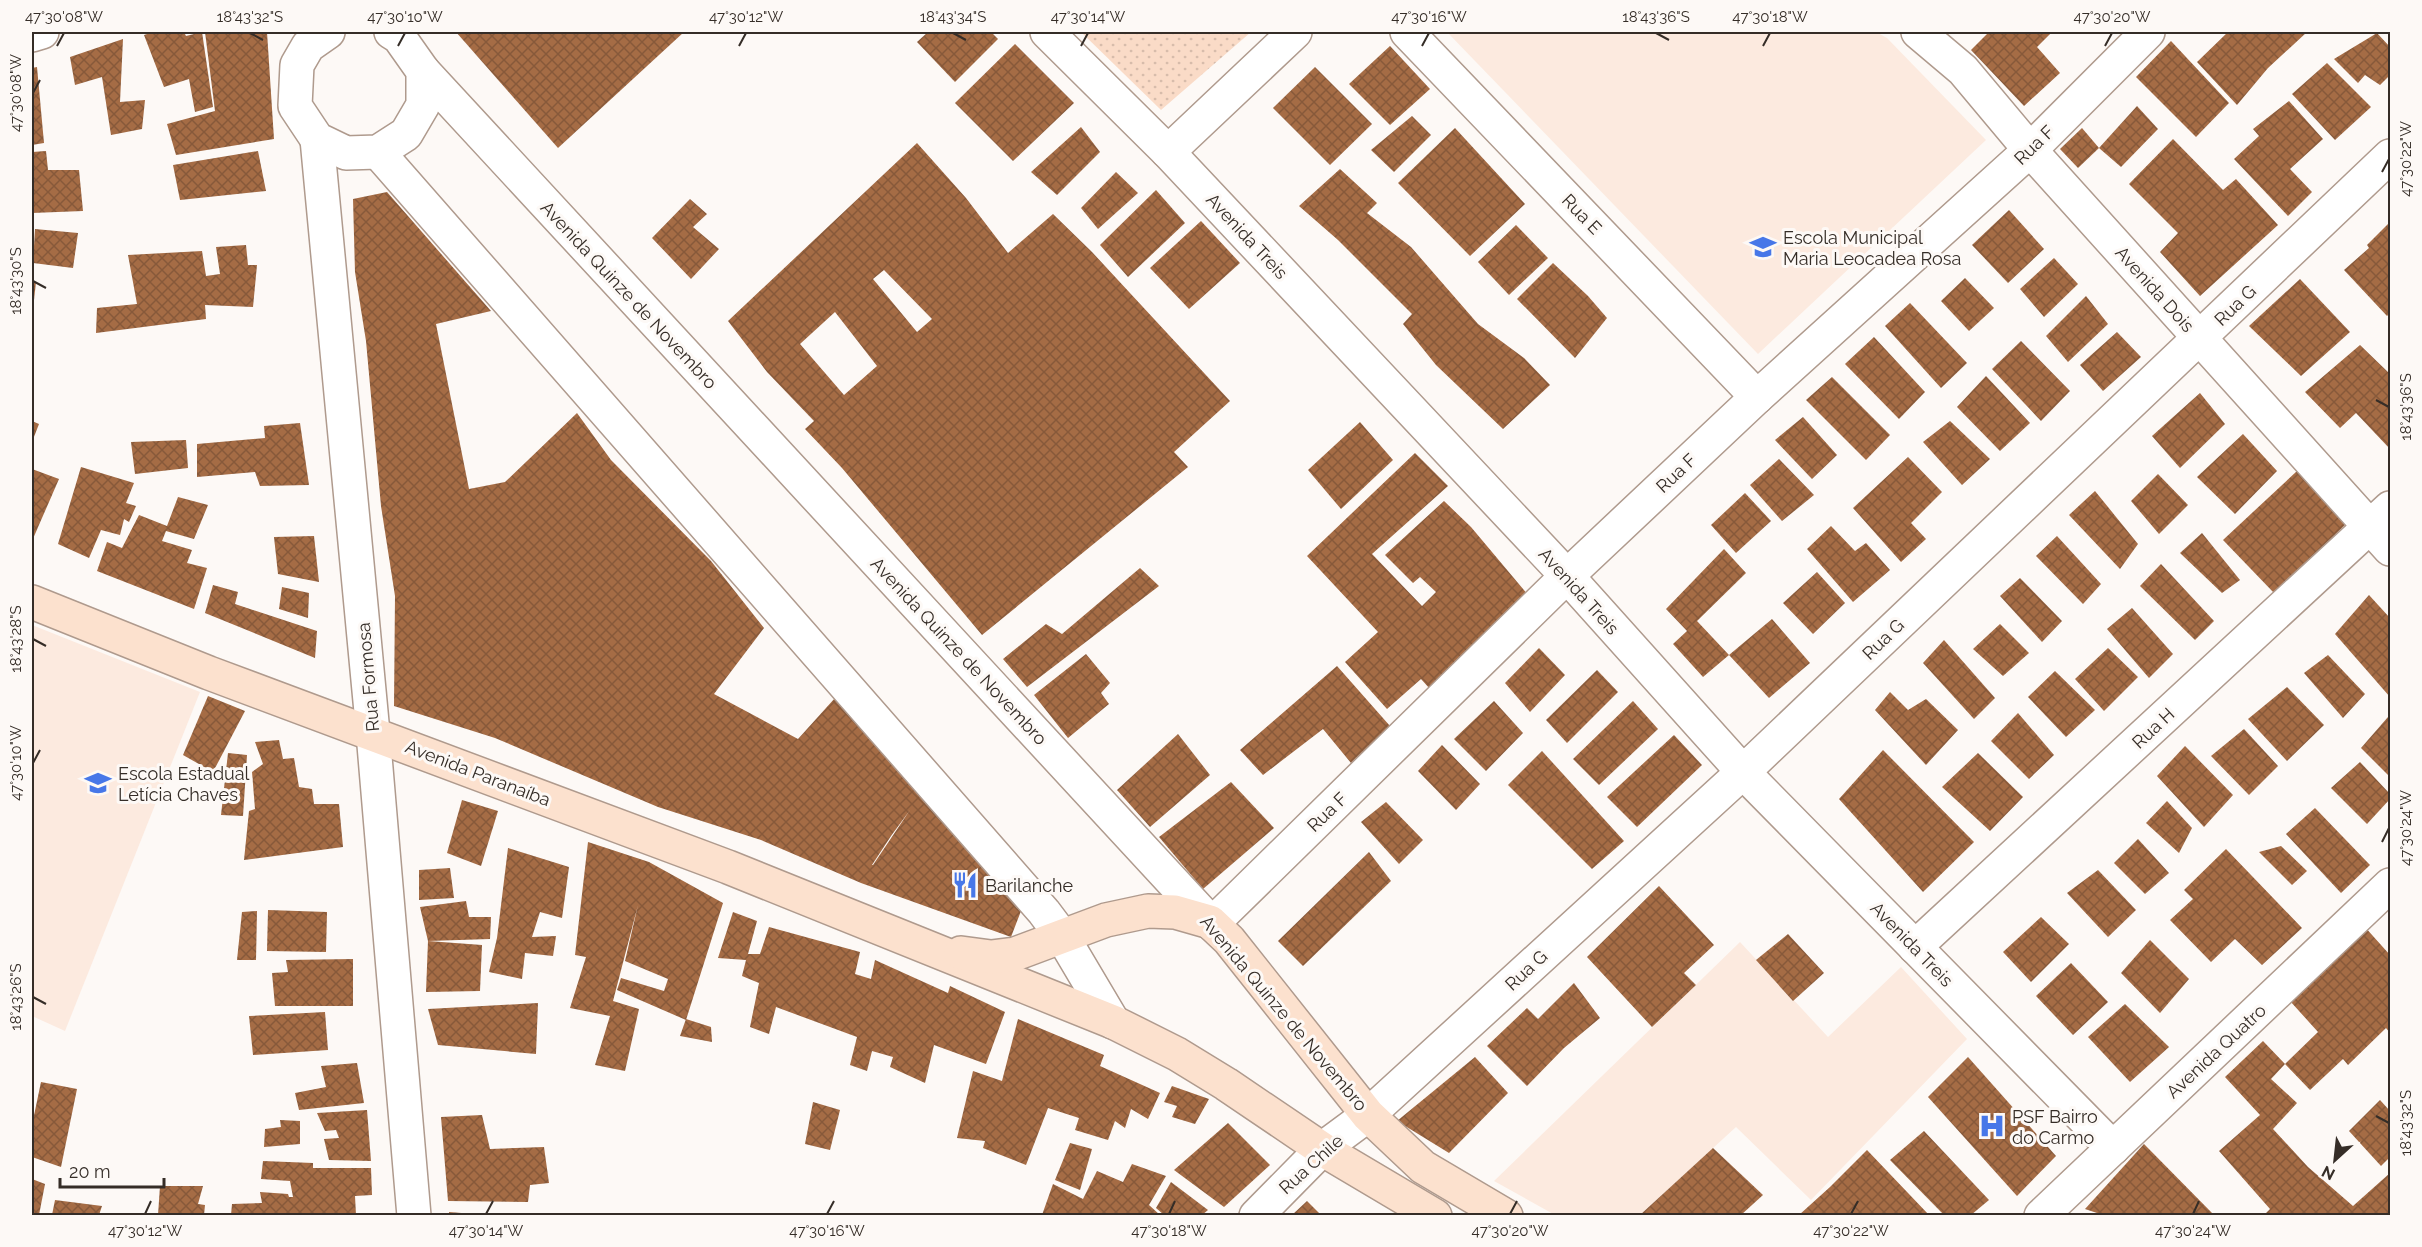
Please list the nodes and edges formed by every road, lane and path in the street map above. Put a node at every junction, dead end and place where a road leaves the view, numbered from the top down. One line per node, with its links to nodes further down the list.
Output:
1 (42, 32): 8 (street)
2 (391, 32): 10 (street, Avenida Quinze de Novembro)
3 (1047, 32): 14 (street, Avenida Treis)
4 (1295, 32): 14 (street)
5 (1407, 32): 17 (street, Rua E)
6 (1918, 32): 12 (street, Avenida Dois)
7 (2148, 32): 12 (street, Rua F)
8 (32, 35)
9 (315, 36): 11 (street)
10 (423, 71): 13 (street); 24 (street, Avenida Quinze de Novembro)
11 (317, 139): 13 (street); 21 (street, Rua Formosa)
12 (2030, 150): 16 (street, Avenida Dois); 17 (street, Rua F)
13 (378, 152): 25 (street)
14 (1168, 152): 19 (street, Avenida Treis)
15 (2391, 156): 16 (street, Rua G)
16 (2200, 338): 18 (street, Avenida Dois); 22 (street, Rua G)
17 (1757, 397): 19 (street, Rua F)
18 (2384, 528): 26 (street, Rua H)
19 (1567, 576): 22 (street, Avenida Treis); 24 (street, Rua F)
20 (32, 602): 21 (main road, Avenida Paranaíba)
21 (373, 734): 27 (main road, Avenida Paranaíba); 32 (street, Rua Formosa)
22 (1743, 772): 26 (street, Avenida Treis); 29 (street, Rua G)
23 (2387, 897): 30 (street, Avenida Quatro)
24 (1211, 923): 25 (main road); 29 (main road, Avenida Quinze de Novembro)
25 (1062, 936): 27 (main road); 28 (street)
26 (1915, 947): 30 (street, Avenida Treis)
27 (923, 948): 28 (main road)
28 (1113, 1022): 31 (main road)
29 (1368, 1115): 31 (street, Rua Chile); 35 (main road, Avenida Quinze de Novembro)
30 (2113, 1148): 36 (street, Avenida Quatro)
31 (1323, 1149): 33 (street, Rua Chile); 34 (main road)
32 (414, 1215)
33 (1256, 1215)
34 (1435, 1215)
35 (1506, 1215)
36 (2041, 1215)

